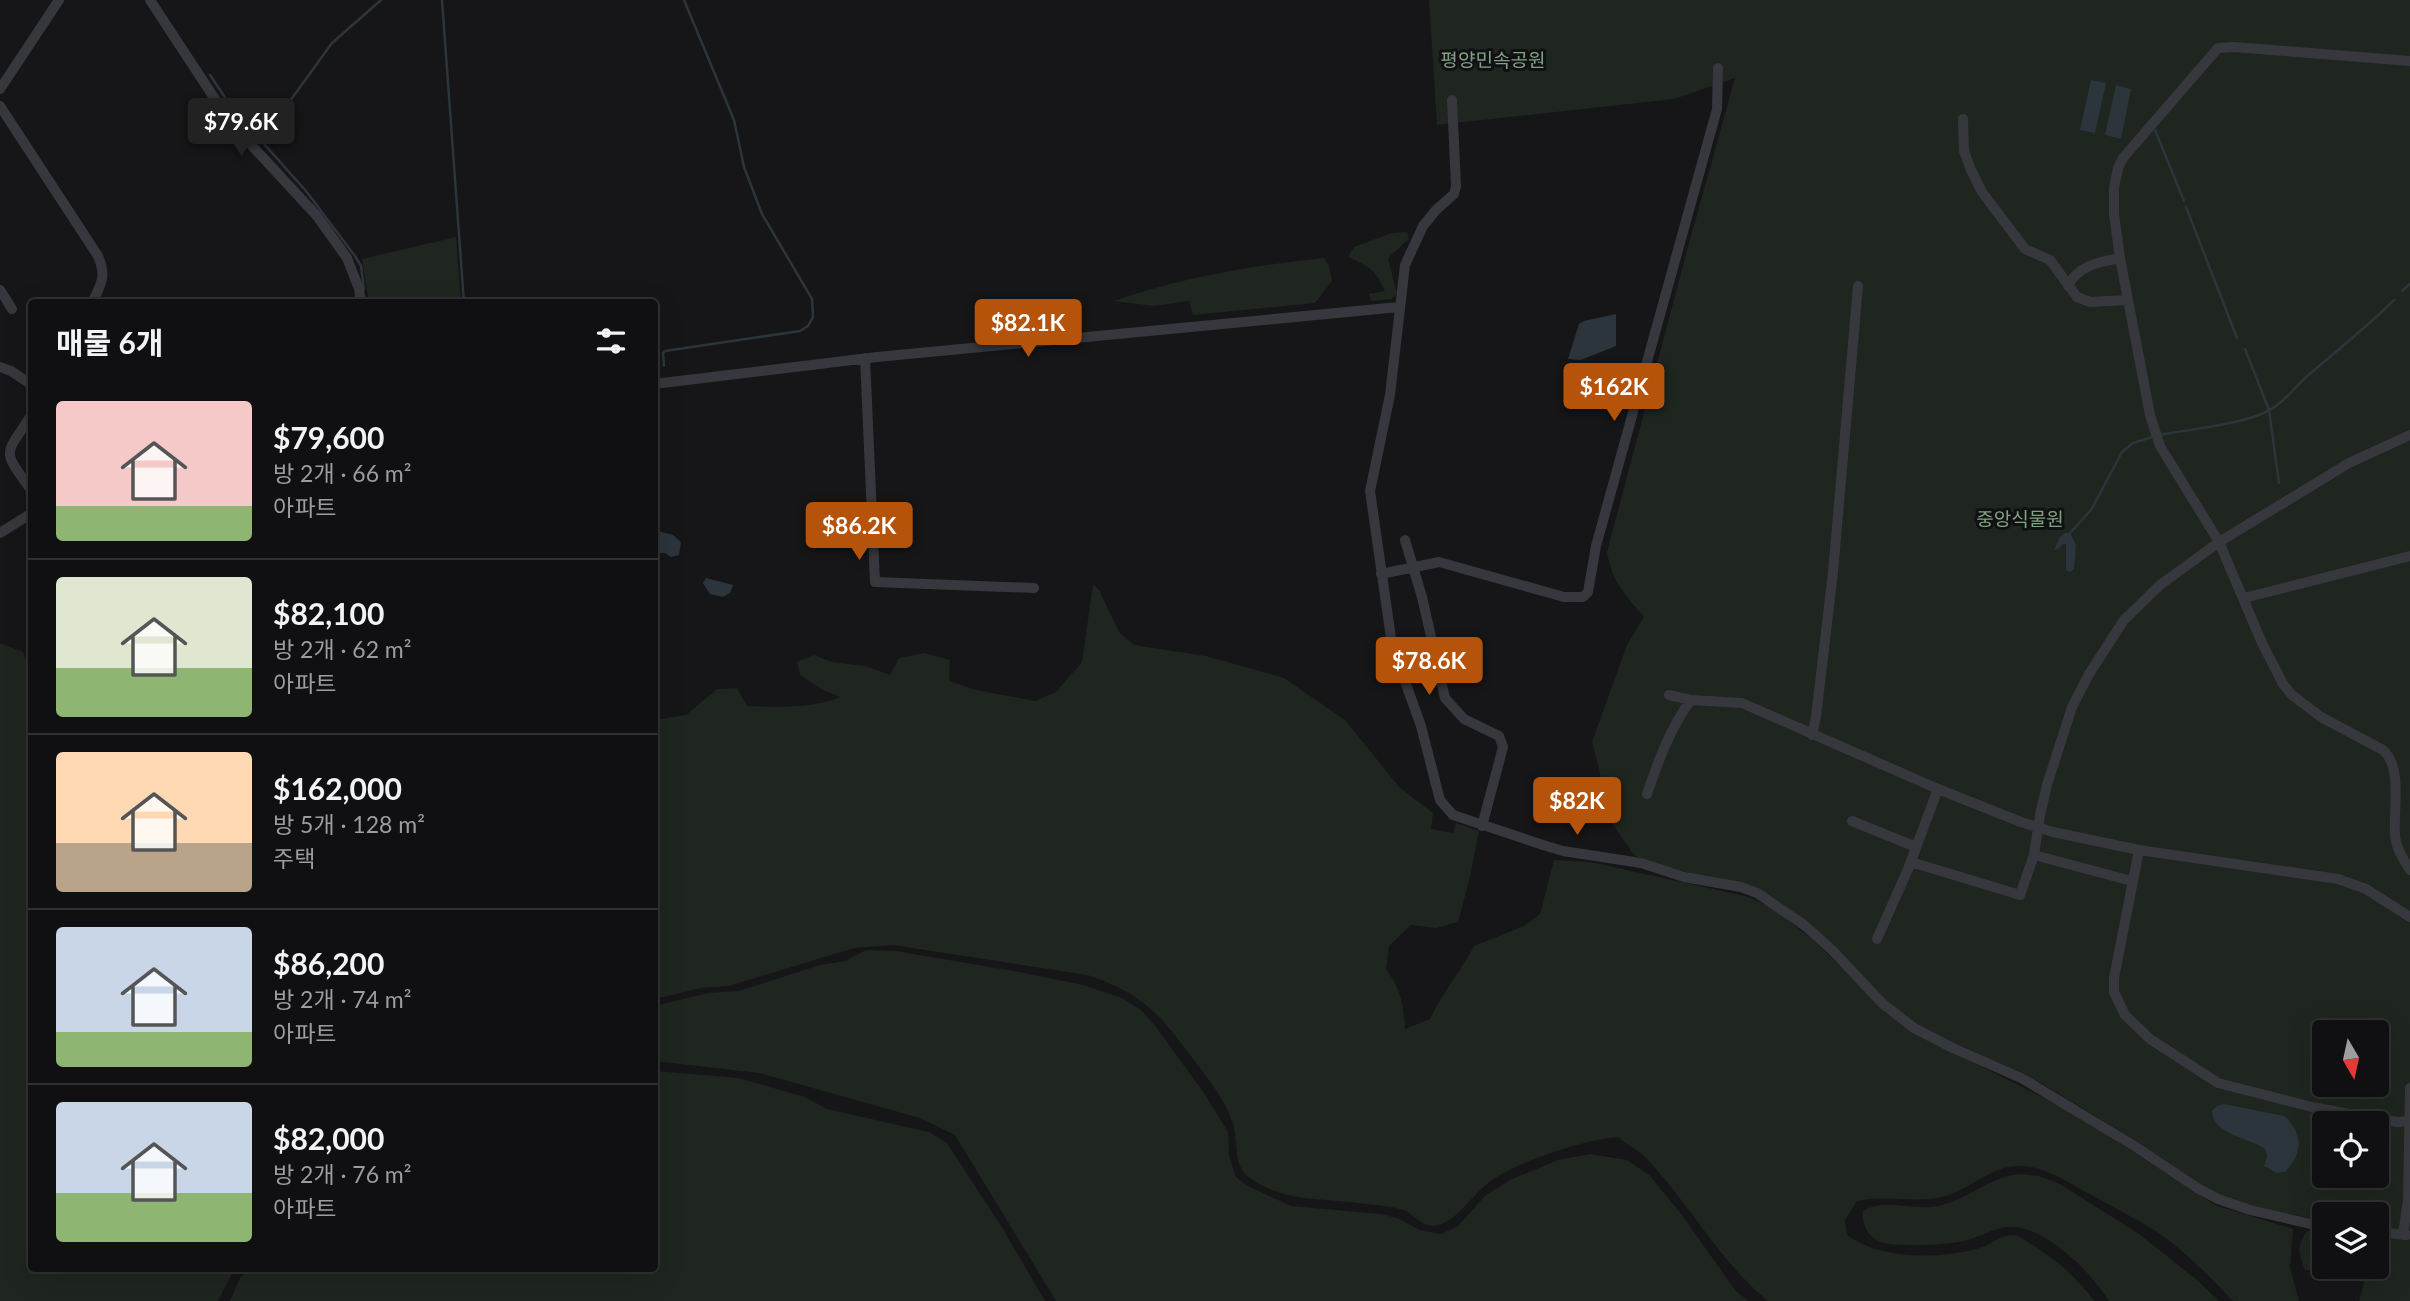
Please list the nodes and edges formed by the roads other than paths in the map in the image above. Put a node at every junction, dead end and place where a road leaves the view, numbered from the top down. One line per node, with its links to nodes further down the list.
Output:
1 (59, 0): 5 (street)
2 (150, 0): 14 (street)
3 (2410, 61): 9 (street)
4 (1718, 68): 31 (street)
5 (0, 89)
6 (1452, 100): 16 (street)
7 (0, 106): 13 (street)
8 (1963, 119): 11 (street)
9 (2120, 258): 11 (street); 15 (street)
10 (1858, 286): 37 (street)
11 (2068, 286): 15 (street)
12 (0, 290): 17 (street)
13 (94, 299)
14 (360, 299)
15 (2127, 300): 29 (street)
16 (1399, 307): 18 (street); 32 (street)
17 (12, 309)
18 (865, 358): 21 (street); 33 (street)
19 (0, 367): 20 (street)
20 (28, 382)
21 (658, 384)
22 (28, 419): 24 (street)
23 (2410, 435): 29 (street)
24 (4, 452): 25 (street)
25 (28, 485)
26 (28, 516): 27 (street)
27 (0, 533)
28 (1405, 540): 31 (street)
29 (2220, 542): 34 (street); 42 (street)
30 (2410, 556): 34 (street)
31 (1412, 567): 32 (street); 41 (street)
32 (1381, 574): 41 (street)
33 (1034, 588)
34 (2244, 597): 47 (street)
35 (1670, 695): 36 (street)
36 (1691, 700): 37 (street); 39 (street)
37 (1812, 735): 38 (street)
38 (1938, 789): 42 (street); 43 (street)
39 (1647, 794)
40 (1852, 821): 43 (street)
41 (1482, 826): 53 (street)
42 (2039, 828): 44 (street); 45 (street)
43 (1916, 848): 46 (street)
44 (2139, 850): 48 (street); 49 (street)
45 (2034, 855): 46 (street); 48 (street)
46 (1911, 862): 50 (street)
47 (2410, 870)
48 (2133, 881): 52 (street)
49 (2410, 917)
50 (1877, 939)
51 (2410, 1088): 52 (street)
52 (2409, 1121): 55 (street)
53 (2312, 1224)
54 (2389, 1233): 55 (street)
55 (2407, 1235)

